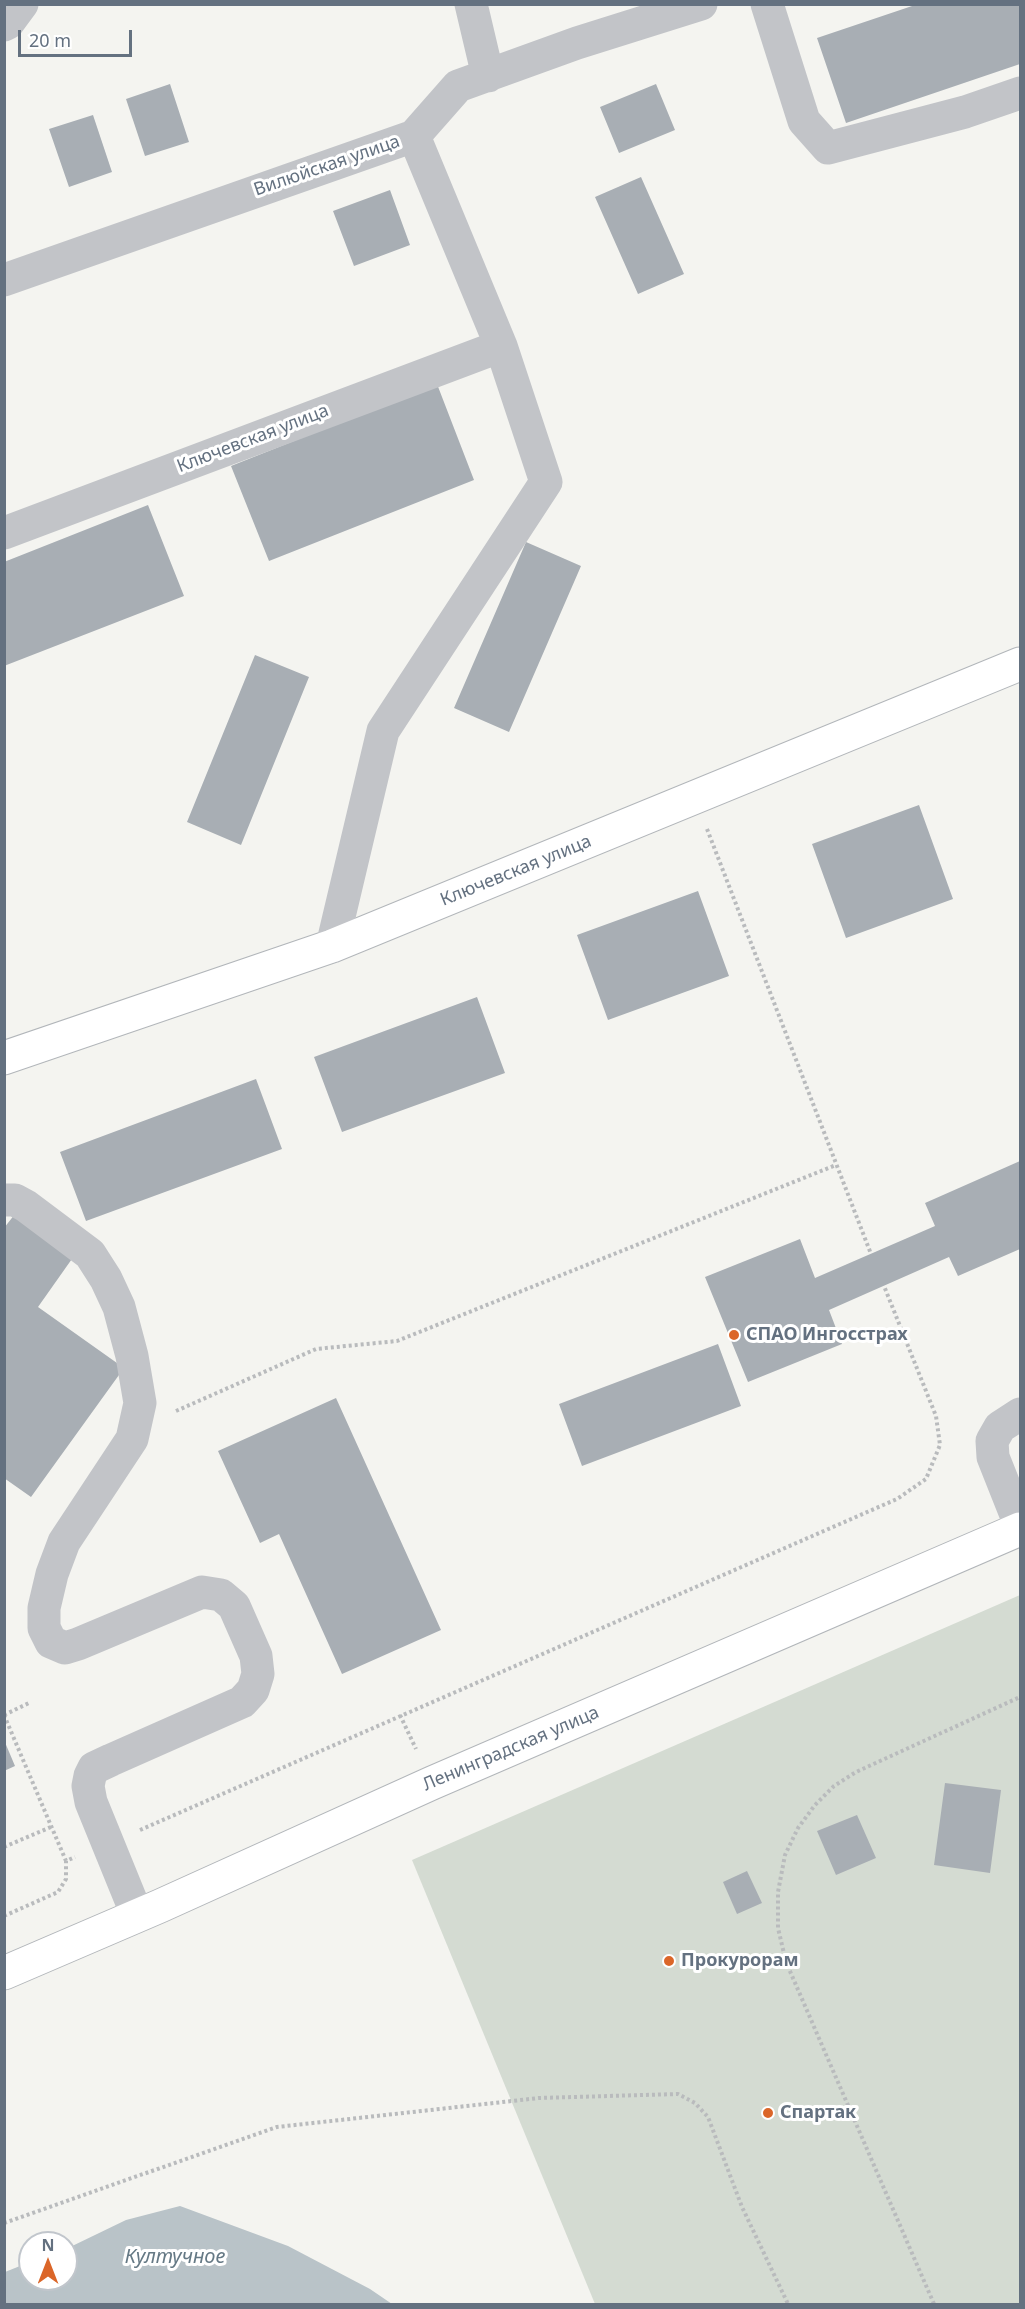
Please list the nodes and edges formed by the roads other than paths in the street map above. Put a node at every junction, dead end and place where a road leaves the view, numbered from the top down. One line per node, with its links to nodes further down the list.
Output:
1 (22, 4): 5 (street)
2 (471, 4): 6 (street)
3 (701, 4): 6 (street, Вилюйская улица)
4 (767, 4): 7 (street)
5 (4, 25)
6 (488, 76): 8 (street, Вилюйская улица)
7 (1020, 93)
8 (414, 136): 9 (street, Вилюйская улица); 10 (street)
9 (4, 280)
10 (501, 346): 11 (street, Ключевская улица); 13 (street)
11 (4, 533)
12 (1020, 664): 13 (main road, Ключевская улица)
13 (332, 946): 14 (main road, Ключевская улица)
14 (4, 1058)
15 (4, 1200): 18 (street)
16 (1020, 1413): 17 (street)
17 (1020, 1527): 18 (main road, Ленинградская улица)
18 (136, 1915): 19 (main road, Ленинградская улица)
19 (4, 1973)

